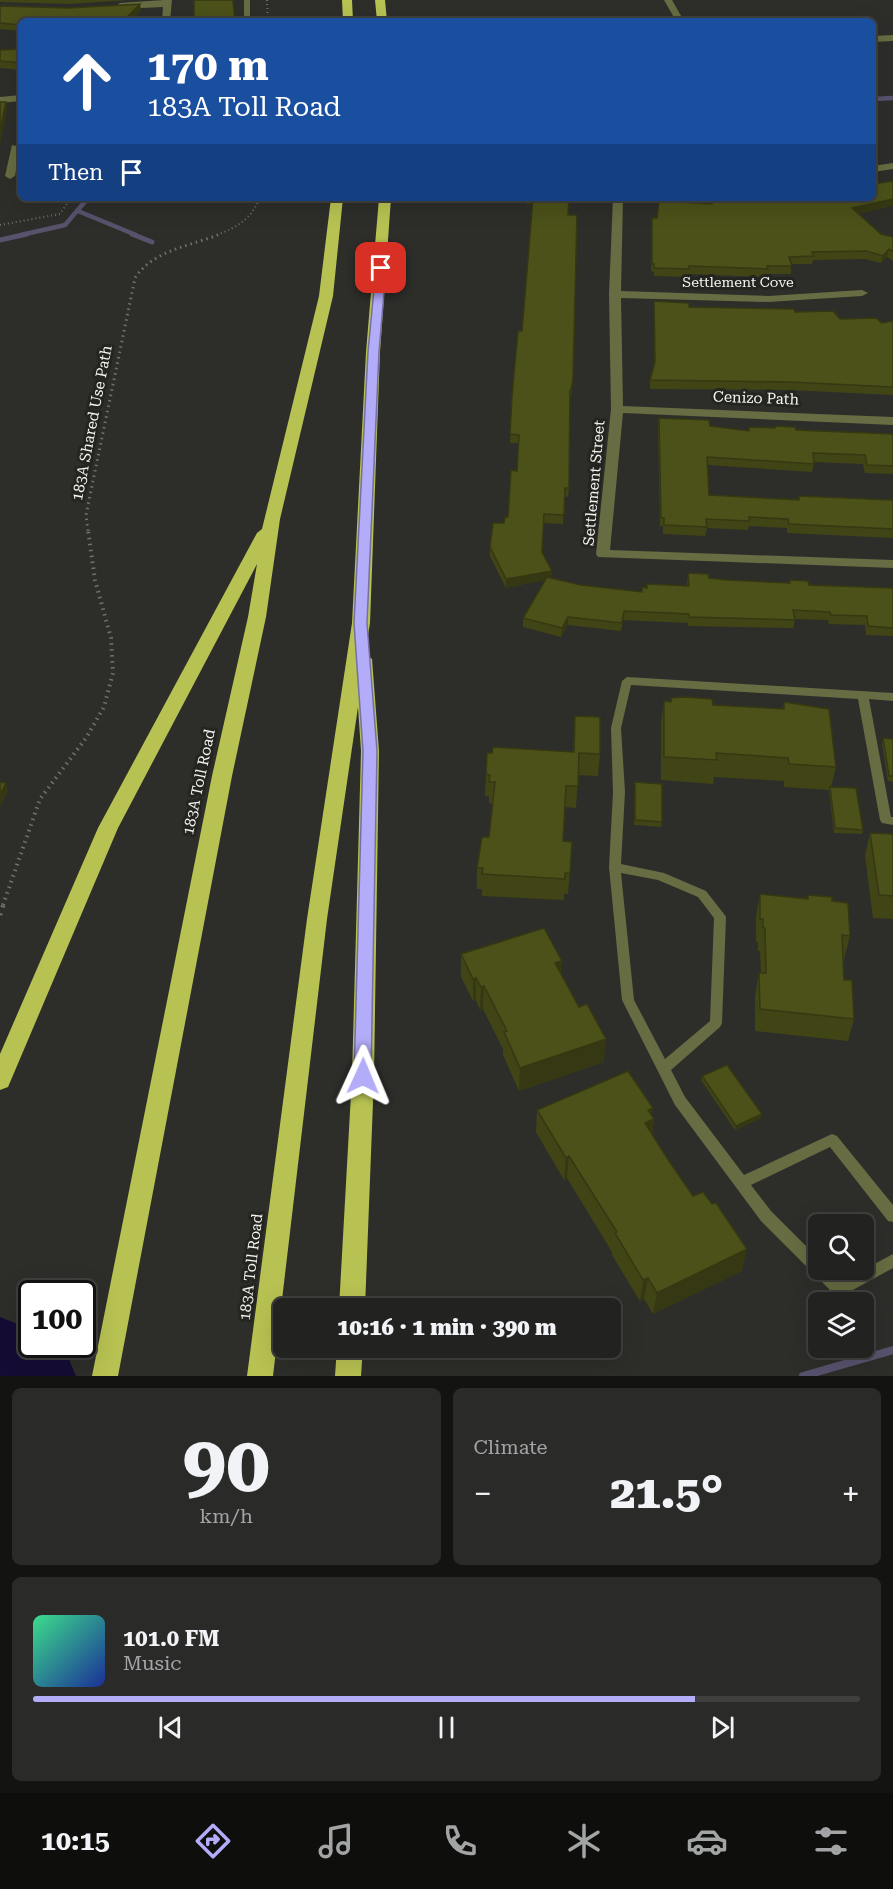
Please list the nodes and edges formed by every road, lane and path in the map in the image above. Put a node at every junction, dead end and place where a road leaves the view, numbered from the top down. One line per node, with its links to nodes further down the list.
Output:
1 (247, 0): 9 (lane)
2 (267, 0): 10 (path)
3 (347, 0): 11 (highway)
4 (380, 0): 12 (highway)
5 (668, 0): 13 (street)
6 (168, 2): 7 (street); 8 (street)
7 (113, 7)
8 (166, 18)
9 (247, 18)
10 (268, 18)
11 (348, 18)
12 (382, 18)
13 (678, 18)
14 (893, 38): 15 (street)
15 (876, 39)
16 (18, 99): 17 (street)
17 (0, 100)
18 (15, 147): 21 (street)
19 (893, 166): 20 (street)
20 (876, 169)
21 (10, 176)
22 (69, 201): 27 (path)
23 (258, 201): 39 (path, 183A Shared Use Path)
24 (337, 201): 32 (highway, 183A Toll Road)
25 (385, 201): 34 (highway, 183A Toll Road)
26 (618, 201): 29 (street, Settlement Street)
27 (0, 225)
28 (862, 293): 29 (street, Settlement Cove)
29 (615, 294): 30 (street, Settlement Street)
30 (617, 409): 31 (street, Cenizo Path); 33 (street, Settlement Street)
31 (893, 421)
32 (272, 519): 41 (highway); 47 (highway, 183A Toll Road)
33 (893, 564)
34 (361, 623): 45 (highway); 48 (highway, 183A Toll Road)
35 (863, 695): 36 (lane); 37 (lane); 38 (lane)
36 (893, 697)
37 (893, 821)
38 (615, 867): 40 (lane); 40 (lane)
39 (0, 915)
40 (664, 1068): 42 (lane)
41 (1, 1077)
42 (741, 1183): 43 (lane); 44 (lane)
43 (893, 1216)
44 (893, 1261)
45 (352, 1298)
46 (349, 1358): 49 (highway)
47 (105, 1376)
48 (260, 1376)
49 (348, 1376)

